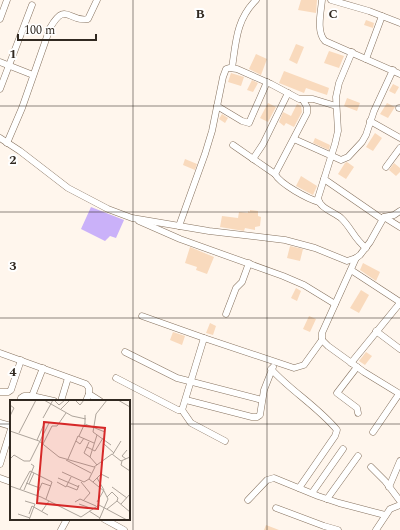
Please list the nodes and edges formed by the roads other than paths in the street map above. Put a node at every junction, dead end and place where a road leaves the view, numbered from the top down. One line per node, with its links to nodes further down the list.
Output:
1 (7, 0): 8 (street)
2 (97, 0): 17 (street)
3 (256, 0): 14 (street)
4 (322, 0): 10 (street)
5 (331, 0): 7 (street)
6 (32, 5): 13 (street)
7 (382, 16): 9 (street); 11 (street)
8 (0, 19)
9 (400, 23)
10 (352, 52): 11 (street); 23 (street)
11 (366, 59): 15 (street)
12 (0, 62): 13 (street)
13 (9, 65): 17 (street); 19 (street)
14 (232, 68): 18 (street); 22 (street)
15 (393, 70): 16 (street); 24 (street)
16 (400, 74)
17 (33, 75): 28 (street)
18 (267, 82): 20 (street); 22 (street)
19 (0, 89)
20 (288, 93): 21 (street); 32 (street)
21 (303, 100): 23 (street); 27 (street)
22 (217, 106): 40 (street)
23 (336, 106): 31 (street)
24 (370, 120): 26 (street); 31 (street)
25 (0, 138): 28 (street)
26 (400, 138)
27 (294, 139): 31 (street); 34 (street)
28 (7, 143): 38 (street)
29 (232, 146): 32 (street)
30 (400, 148): 33 (street)
31 (331, 156): 35 (street)
32 (253, 159): 34 (street)
33 (386, 167)
34 (275, 174): 36 (street)
35 (324, 179): 36 (street); 39 (street)
36 (319, 202): 42 (street)
37 (400, 211): 39 (street)
38 (132, 218): 40 (street); 44 (street)
39 (383, 218): 41 (street); 42 (street)
40 (178, 226): 43 (street)
41 (400, 227)
42 (366, 248): 43 (street)
43 (356, 258): 45 (street)
44 (249, 263): 47 (street); 48 (street)
45 (351, 270): 46 (street); 47 (street)
46 (400, 302): 50 (street)
47 (335, 304): 52 (street)
48 (226, 314)
49 (142, 316): 51 (street)
50 (376, 331): 53 (street); 58 (street)
51 (204, 338): 57 (street); 64 (street)
52 (322, 340): 57 (street); 58 (street)
53 (400, 349)
54 (125, 352): 64 (street)
55 (0, 353): 56 (street)
56 (22, 360): 60 (street); 65 (street)
57 (275, 362): 61 (street)
58 (351, 362): 59 (street)
59 (357, 367): 67 (street); 77 (street)
60 (43, 368): 62 (street); 68 (street)
61 (271, 370): 75 (street); 91 (street)
62 (68, 378): 66 (street); 71 (street)
63 (116, 378): 76 (street)
64 (192, 382): 74 (street); 75 (street)
65 (0, 392)
66 (89, 394): 72 (street); 73 (street)
67 (400, 394): 81 (street)
68 (32, 396): 69 (street); 70 (street)
69 (20, 400)
70 (42, 400)
71 (61, 400)
72 (86, 400)
73 (98, 400)
74 (186, 400): 75 (street); 76 (street)
75 (262, 400)
76 (182, 410): 82 (street)
77 (358, 413)
78 (0, 423): 79 (street)
79 (10, 426)
80 (10, 432): 86 (street)
81 (373, 432)
82 (225, 442)
83 (342, 449): 92 (street)
84 (358, 456): 93 (street)
85 (400, 461): 90 (street)
86 (0, 464)
87 (372, 467): 90 (street)
88 (0, 478): 89 (street)
89 (10, 482)
90 (389, 487): 95 (street)
91 (299, 488): 92 (street); 94 (street)
92 (312, 493): 93 (street)
93 (326, 499): 98 (street)
94 (248, 500)
95 (400, 501)
96 (400, 505): 98 (street)
97 (276, 508): 103 (street)
98 (385, 515): 104 (street)
99 (66, 520): 101 (street)
100 (106, 520): 102 (street)
101 (61, 530)
102 (124, 530)
103 (338, 530)
104 (376, 530)

